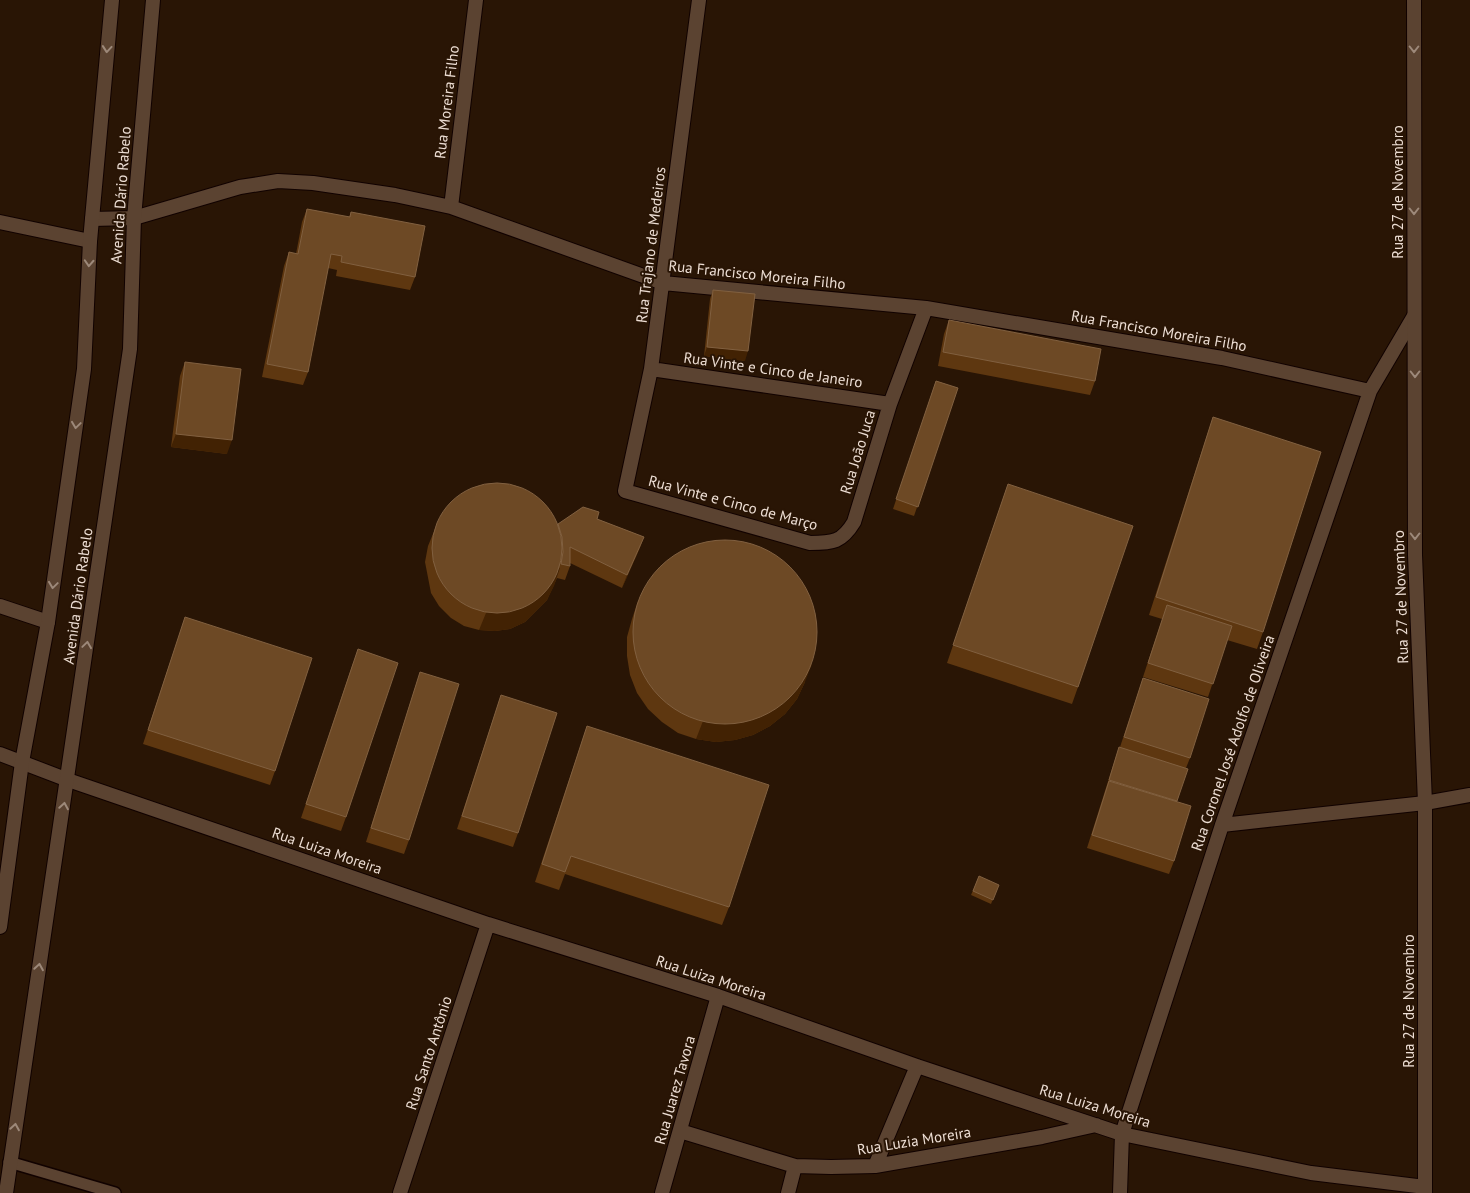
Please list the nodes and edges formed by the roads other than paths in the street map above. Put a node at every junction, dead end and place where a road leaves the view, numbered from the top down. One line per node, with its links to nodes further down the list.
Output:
1 (112, 0): 8 (street, Avenida Dário Rabelo, one-way to 8)
2 (153, 0): 7 (street, Avenida Dário Rabelo)
3 (476, 0): 6 (street, Rua Moreira Filho)
4 (699, 0): 11 (street, Rua Trajano de Medeiros)
5 (1414, 0): 13 (street, Rua 27 de Novembro, one-way to 13)
6 (450, 207): 7 (street, Rua Francisco Moreira Filho); 11 (street, Rua Francisco Moreira Filho)
7 (134, 218): 8 (street, Rua Francisco Moreira Filho); 23 (street, Avenida Dário Rabelo, one-way to 7)
8 (92, 219): 10 (street, Avenida Dário Rabelo)
9 (0, 222): 10 (street)
10 (90, 241): 20 (street, Avenida Dário Rabelo, one-way to 20)
11 (663, 283): 12 (street, Rua Francisco Moreira Filho); 14 (street, Rua Trajano de Medeiros)
12 (926, 308): 15 (street, Rua Francisco Moreira Filho); 16 (street, Rua João Juca)
13 (1414, 316): 15 (street, Rua Coronel José Adolfo de Oliveira); 25 (street, Rua 27 de Novembro, one-way to 25)
14 (651, 369): 16 (street, Rua Vinte e Cinco de Janeiro); 17 (street, Rua Trajano de Medeiros)
15 (1370, 392): 26 (street, Rua Coronel José Adolfo de Oliveira)
16 (890, 404): 18 (street, Rua João Juca)
17 (625, 491): 18 (street, Rua Vinte e Cinco de Março)
18 (854, 522)
19 (0, 606): 20 (street)
20 (48, 622): 22 (street, Avenida Dário Rabelo)
21 (0, 754): 22 (street, Rua Luiza Moreira)
22 (22, 762): 23 (street, Rua Luiza Moreira); 28 (street, Avenida Dário Rabelo)
23 (68, 780): 27 (street, Rua Luiza Moreira); 34 (street, Avenida Dário Rabelo, one-way to 23)
24 (1470, 795): 25 (street)
25 (1425, 803): 26 (street); 37 (street, Rua 27 de Novembro)
26 (1222, 825): 33 (street, Rua Coronel José Adolfo de Oliveira)
27 (488, 924): 29 (street, Rua Luiza Moreira); 40 (street, Rua Santo Antônio)
28 (0, 927)
29 (718, 996): 30 (street, Rua Luiza Moreira); 32 (street, Rua Juarez Tavora)
30 (917, 1066): 31 (street, Rua Luiza Moreira); 36 (street)
31 (1096, 1125): 33 (street, Rua Luiza Moreira); 36 (street, Rua Luzia Moreira)
32 (680, 1131): 35 (street, Rua Luzia Moreira); 41 (street, Rua Juarez Tavora)
33 (1122, 1134): 37 (street, Rua Luiza Moreira); 43 (street, Rua Coronel José Adolfo de Oliveira)
34 (9, 1162): 38 (street, Avenida Dário Rabelo); 39 (lane)
35 (795, 1166): 36 (street, Rua Luzia Moreira); 42 (street)
36 (875, 1166)
37 (1424, 1190)
38 (6, 1193)
39 (115, 1193)
40 (400, 1193)
41 (662, 1193)
42 (788, 1193)
43 (1120, 1193)

